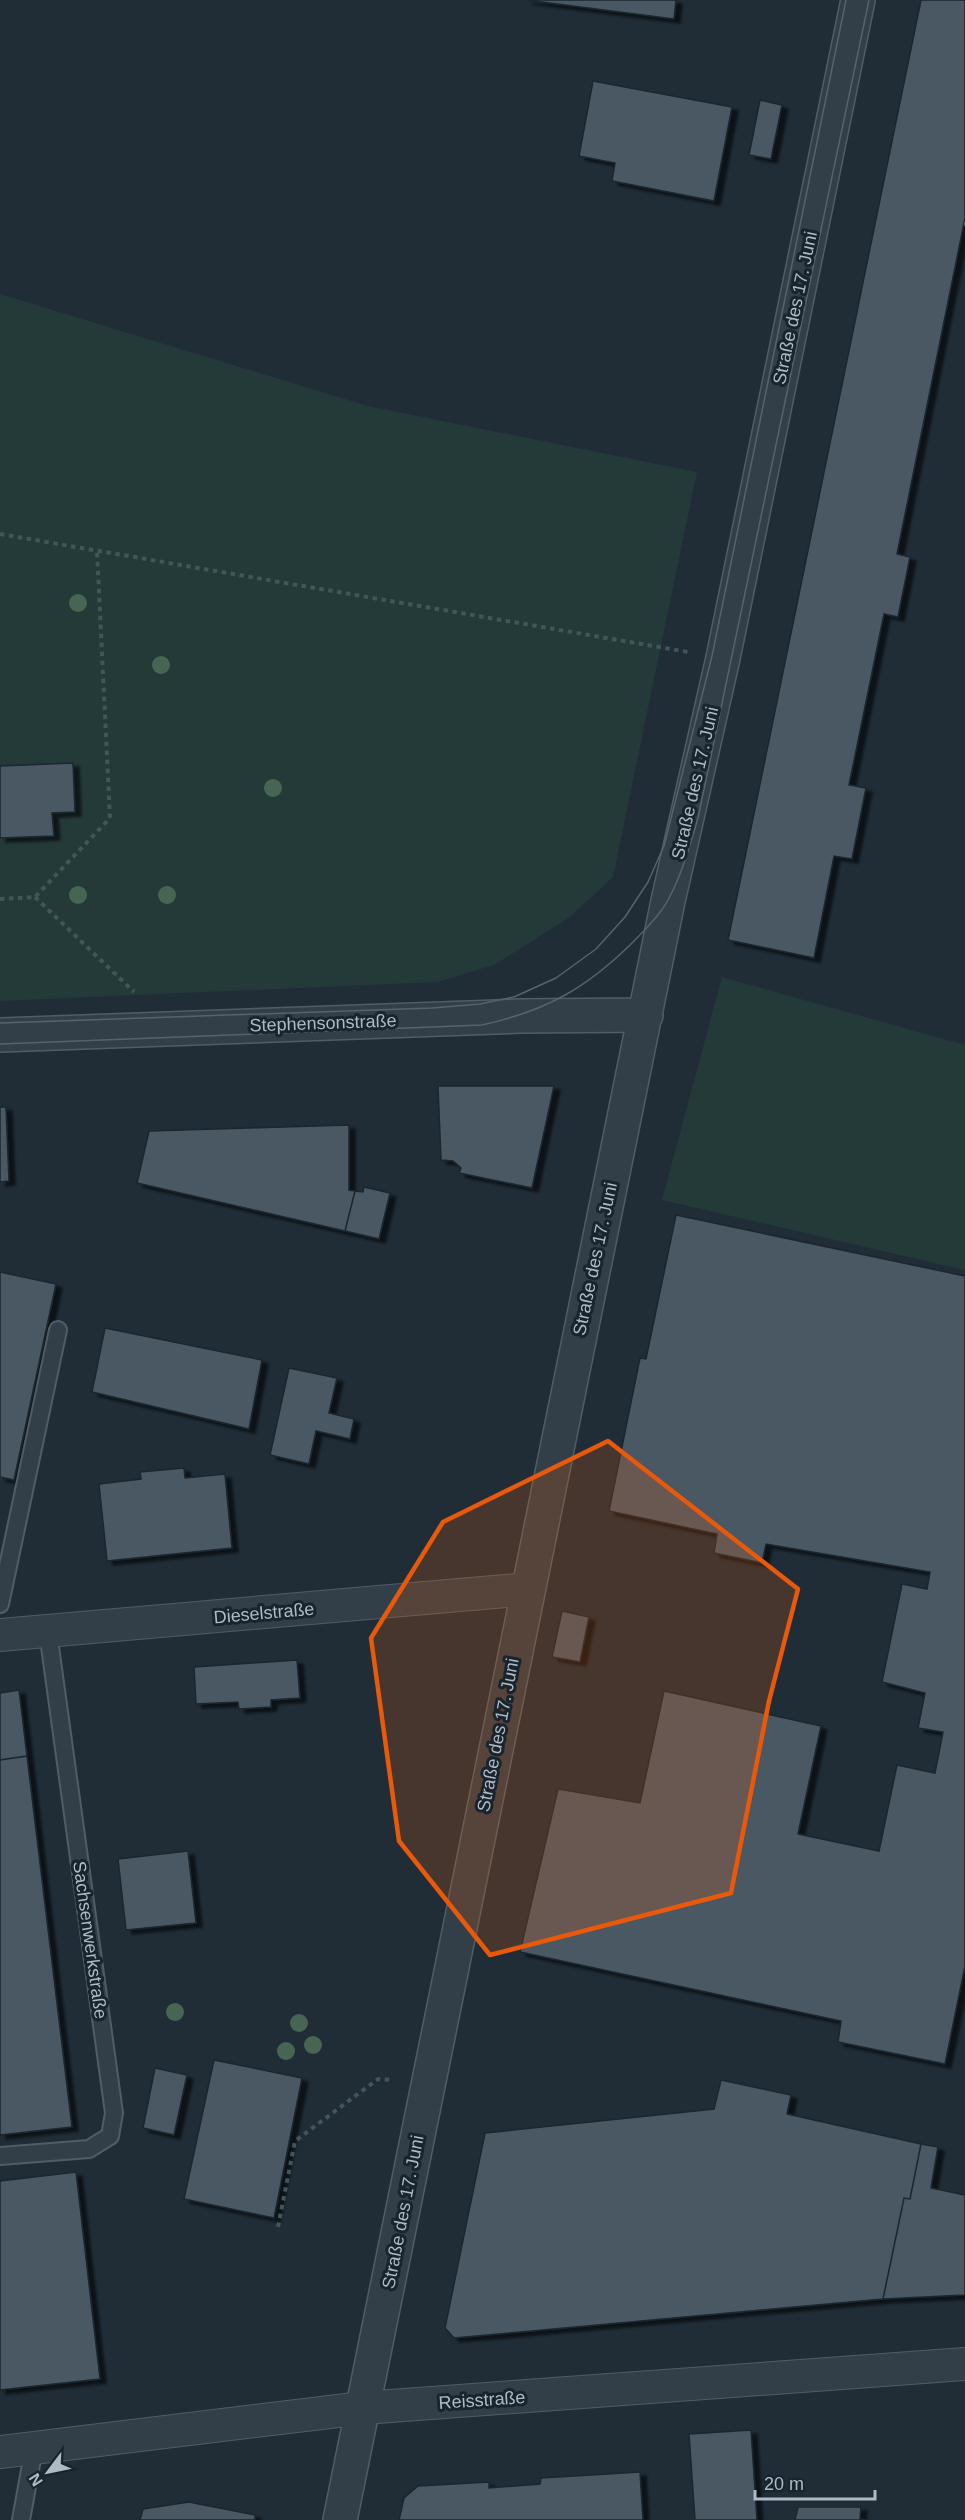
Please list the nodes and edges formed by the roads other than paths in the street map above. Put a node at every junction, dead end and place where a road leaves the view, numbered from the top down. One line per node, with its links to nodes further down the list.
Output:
1 (858, 0): 2 (street, Straße des 17. Juni)
2 (646, 1015): 3 (street, Stephensonstraße); 5 (street, Straße des 17. Juni)
3 (0, 1035)
4 (58, 1330): 6 (lane)
5 (528, 1589): 7 (street, Dieselstraße); 11 (street, Straße des 17. Juni)
6 (0, 1604)
7 (48, 1632): 8 (street, Dieselstraße); 9 (lane, Sachsenwerkstraße)
8 (0, 1635)
9 (0, 2156)
10 (965, 2364): 11 (street, Reisstraße)
11 (363, 2408): 12 (street, Reisstraße); 15 (street, Straße des 17. Juni)
12 (34, 2448): 13 (street, Reisstraße); 14 (lane)
13 (0, 2452)
14 (21, 2520)
15 (340, 2520)

